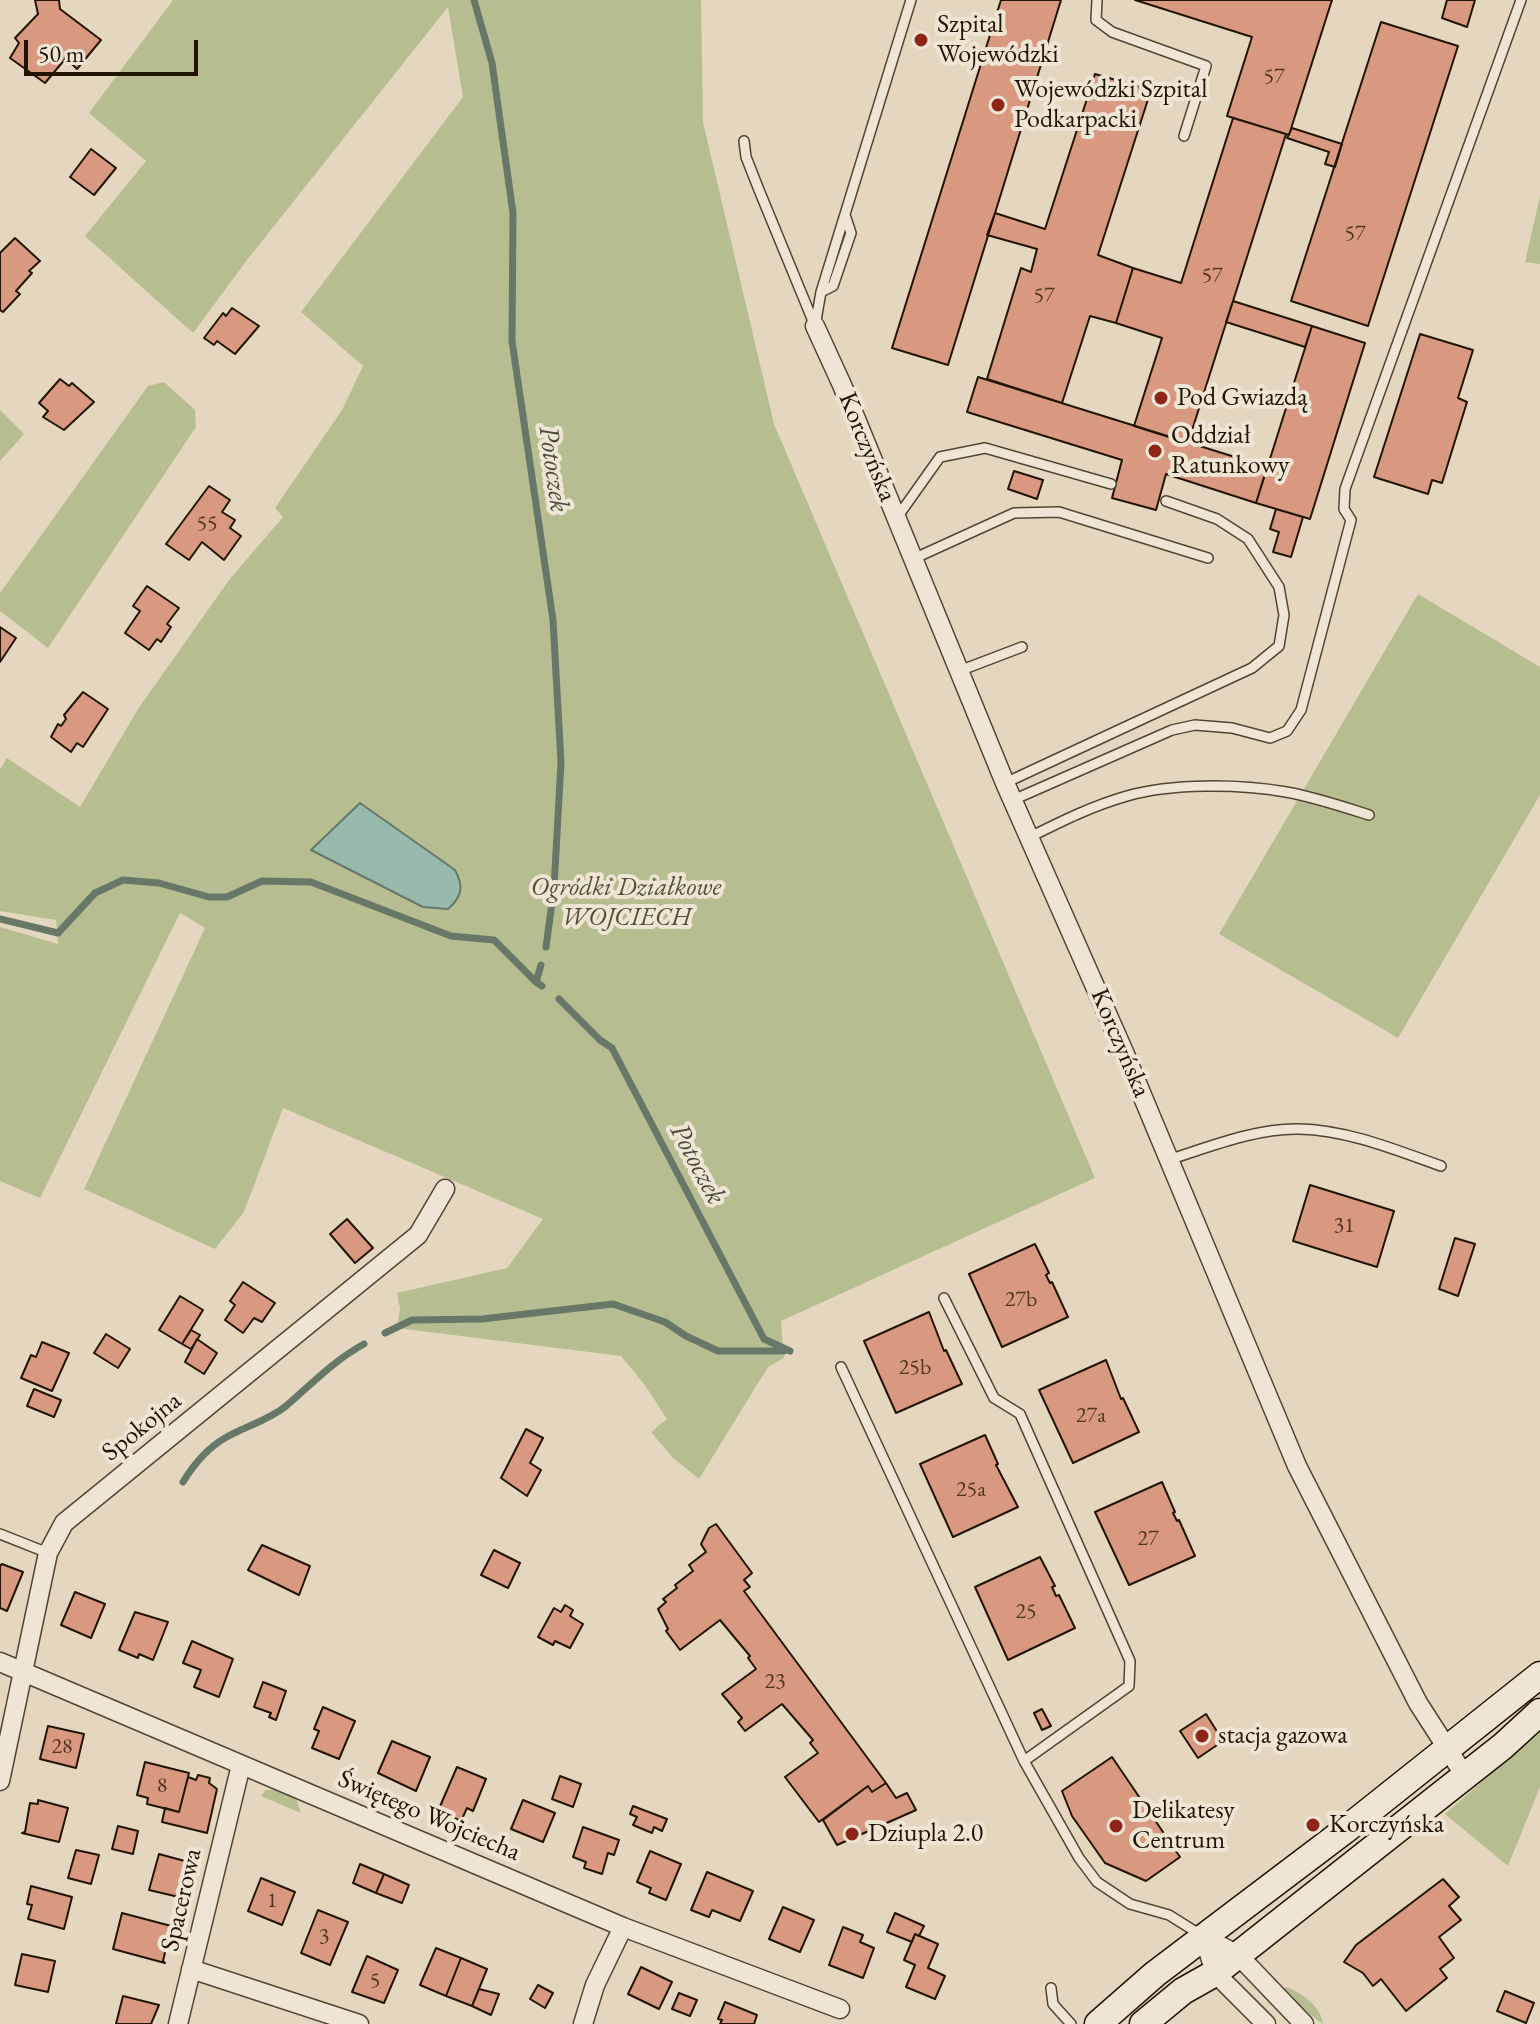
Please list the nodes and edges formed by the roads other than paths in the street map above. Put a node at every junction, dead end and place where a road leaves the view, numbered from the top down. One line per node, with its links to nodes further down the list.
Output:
1 (911, 0): 6 (lane)
2 (1097, 0): 4 (lane)
3 (1521, 0): 14 (lane)
4 (1184, 136)
5 (744, 141): 6 (lane)
6 (815, 326): 9 (street, Korczyńska)
7 (1111, 484): 9 (lane)
8 (1166, 501): 14 (lane)
9 (896, 519): 11 (street, Korczyńska)
10 (1208, 558): 11 (lane)
11 (912, 559): 13 (street, Korczyńska)
12 (1022, 647): 13 (lane)
13 (959, 671): 14 (street, Korczyńska)
14 (1009, 791): 16 (street, Korczyńska)
15 (1369, 815): 16 (lane)
16 (1030, 837): 17 (street, Korczyńska)
17 (1168, 1160): 18 (lane); 28 (street, Korczyńska)
18 (1441, 1166)
19 (445, 1189): 23 (street, Spokojna)
20 (944, 1298): 29 (lane)
21 (841, 1367): 29 (lane)
22 (0, 1534): 23 (lane)
23 (48, 1553): 25 (street, Spokojna)
24 (0, 1662): 25 (street, Świętego Wojciecha)
25 (25, 1672): 30 (street, Świętego Wojciecha); 32 (street, Spokojna)
26 (1540, 1675): 28 (main road)
27 (1540, 1712): 31 (main road)
28 (1446, 1750): 31 (street, Korczyńska); 34 (main road)
29 (1024, 1761): 34 (lane)
30 (241, 1765): 33 (street, Świętego Wojciecha); 36 (street, Spacerowa)
31 (1465, 1776): 35 (main road)
32 (0, 1781)
33 (623, 1927): 39 (street, Świętego Wojciecha); 42 (street)
34 (1204, 1937): 35 (street); 37 (street); 44 (main road)
35 (1238, 1955): 37 (main road); 47 (street)
36 (191, 1969): 40 (street); 41 (street, Spacerowa)
37 (1215, 1973): 45 (main road); 46 (street)
38 (1051, 1988): 43 (lane)
39 (840, 2009)
40 (178, 2024)
41 (359, 2024)
42 (583, 2024)
43 (1071, 2024)
44 (1098, 2024)
45 (1143, 2024)
46 (1266, 2024)
47 (1304, 2024)

